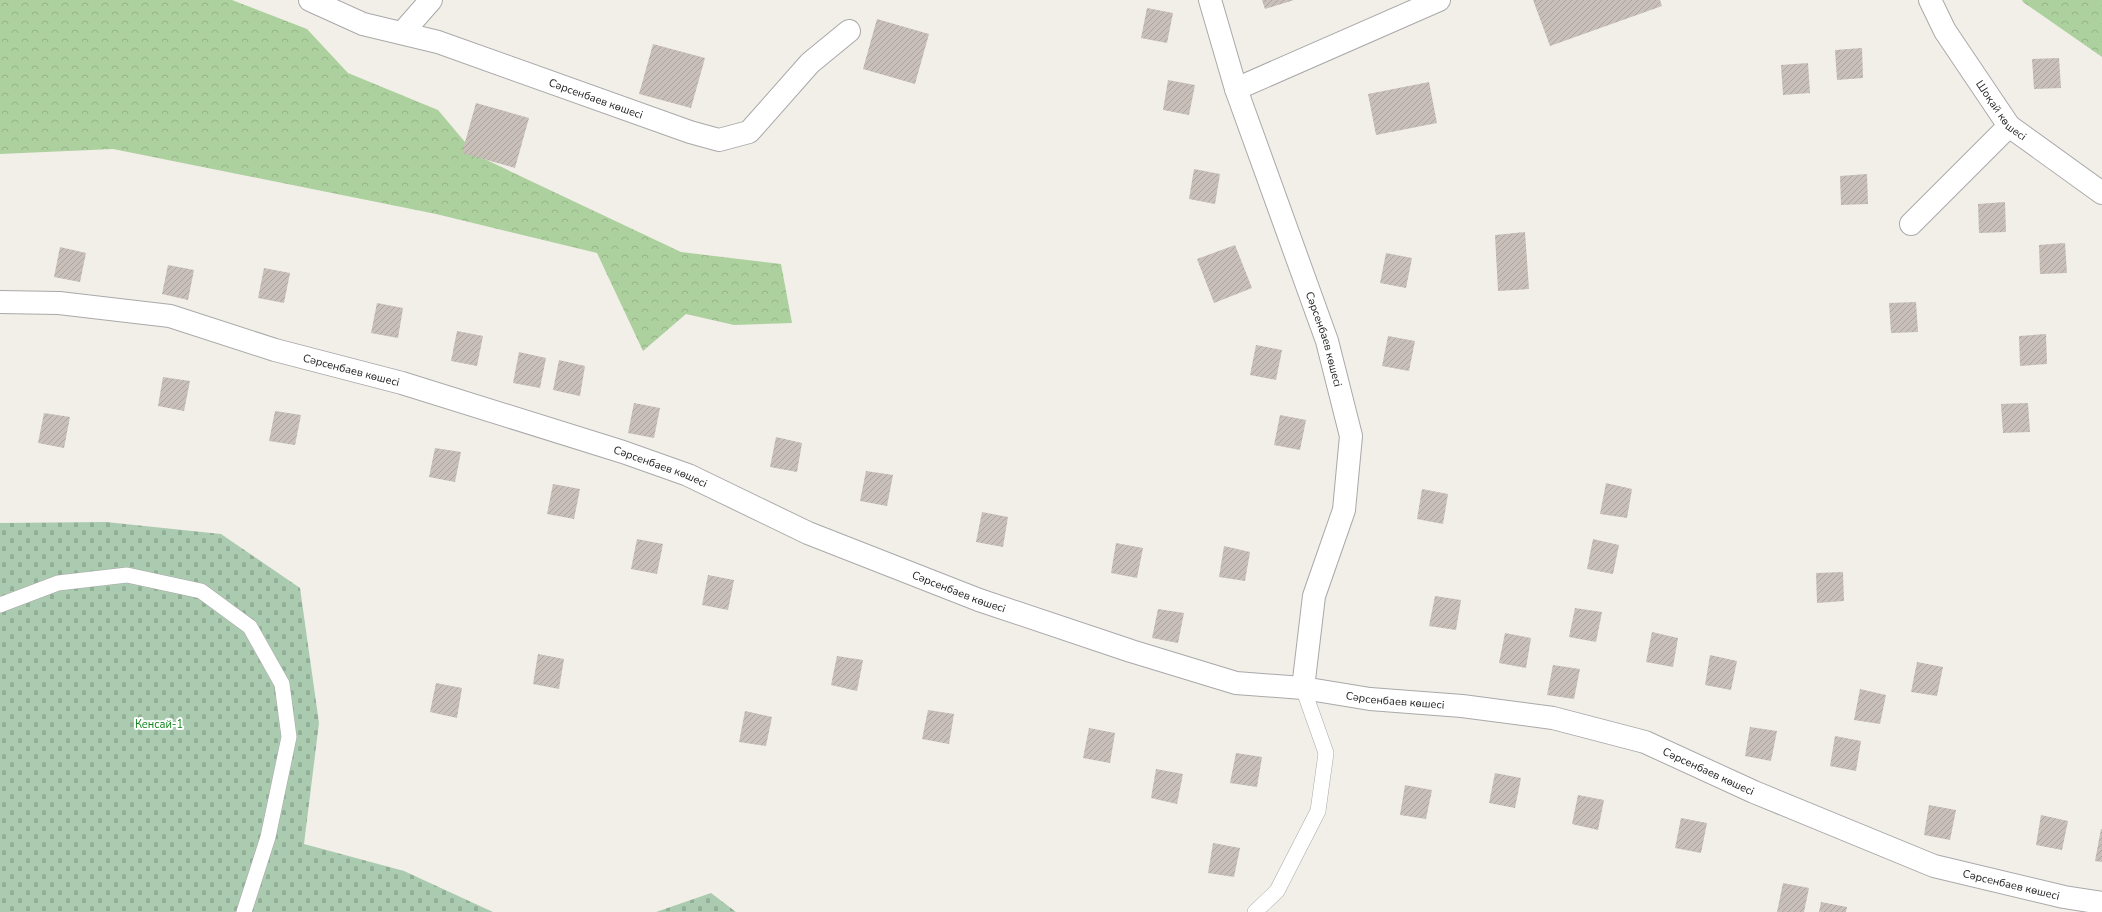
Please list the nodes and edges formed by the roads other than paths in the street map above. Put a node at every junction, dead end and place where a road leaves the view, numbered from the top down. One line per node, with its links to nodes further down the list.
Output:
1 (310, 0): 7 (street, Сәрсенбаев көшесі)
2 (431, 0): 7 (street)
3 (1210, 0): 8 (street, Сәрсенбаев көшесі)
4 (1439, 0): 8 (street)
5 (1930, 0): 9 (street, Шоқай көшесі)
6 (849, 31): 7 (street, Сәрсенбаев көшесі)
7 (402, 33)
8 (1236, 89): 14 (street, Сәрсенбаев көшесі)
9 (2008, 126): 10 (street, Шоқай көшесі); 11 (street)
10 (2102, 193)
11 (1911, 224)
12 (0, 302): 14 (street, Сәрсенбаев көшесі)
13 (0, 605): 16 (lane)
14 (1304, 688): 15 (street, Сәрсенбаев көшесі); 17 (lane)
15 (2102, 903)
16 (244, 912)
17 (1255, 912)

